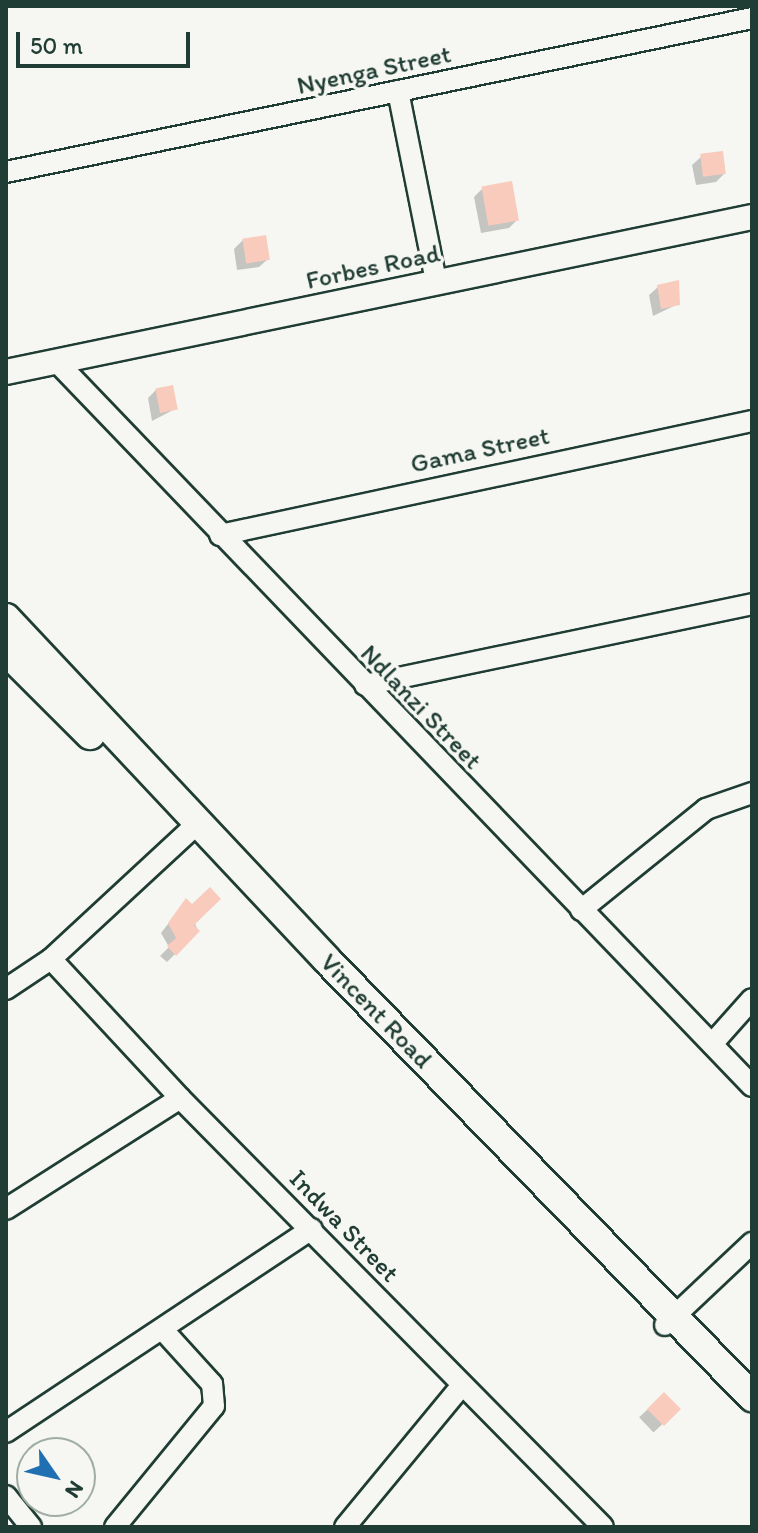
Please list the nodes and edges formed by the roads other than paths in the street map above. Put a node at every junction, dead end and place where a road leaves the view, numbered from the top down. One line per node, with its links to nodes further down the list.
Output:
1 (752, 18): 2 (street, Nyenga Street)
2 (398, 91): 3 (street, Nyenga Street); 5 (street)
3 (6, 172)
4 (752, 217): 5 (street, Forbes Road)
5 (436, 282): 6 (street, Forbes Road)
6 (56, 361): 7 (street, Forbes Road); 9 (street, Ndlanzi Street)
7 (6, 372)
8 (752, 421): 9 (street, Gama Street)
9 (220, 535): 13 (street, Ndlanzi Street)
10 (752, 604): 13 (street)
11 (6, 618): 15 (main road, Vincent Road)
12 (6, 651): 15 (main road, Vincent Road)
13 (365, 685): 16 (street, Ndlanzi Street)
14 (752, 793): 16 (street)
15 (192, 828): 17 (street); 26 (main road, Vincent Road)
16 (581, 910): 20 (street, Ndlanzi Street)
17 (51, 959): 18 (street); 22 (street, Indwa Street)
18 (6, 989)
19 (752, 999): 20 (street)
20 (712, 1044): 21 (street, Ndlanzi Street)
21 (752, 1086)
22 (180, 1098): 23 (street); 24 (street, Indwa Street)
23 (6, 1209)
24 (312, 1229): 27 (street); 28 (street, Indwa Street)
25 (752, 1243): 26 (street)
26 (669, 1322): 29 (main road, Vincent Road); 30 (main road, Vincent Road)
27 (163, 1330): 31 (street); 35 (street)
28 (462, 1385): 33 (street, Indwa Street); 36 (street)
29 (752, 1397)
30 (752, 1415)
31 (6, 1432)
32 (6, 1496): 34 (street)
33 (592, 1523)
34 (31, 1527)
35 (115, 1527)
36 (345, 1527)

